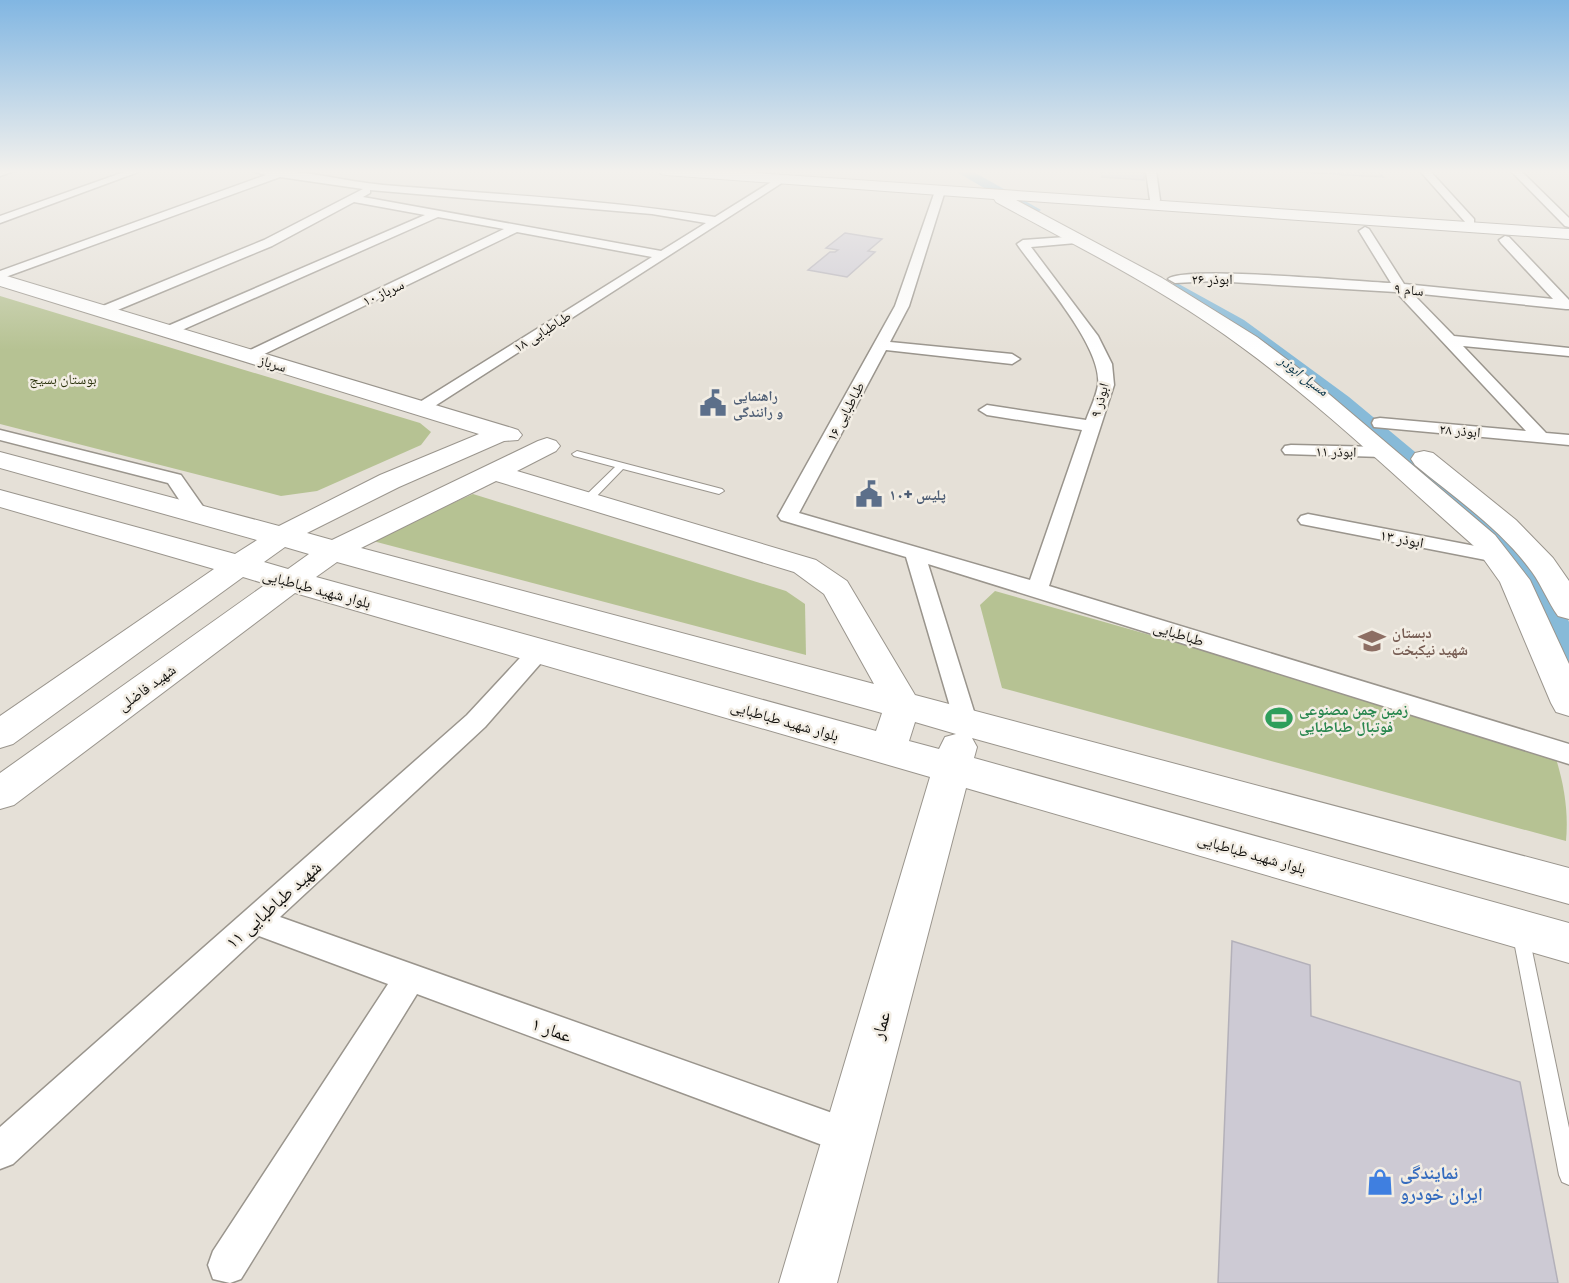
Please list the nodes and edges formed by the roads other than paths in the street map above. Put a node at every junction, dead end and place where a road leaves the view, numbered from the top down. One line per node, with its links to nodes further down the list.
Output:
1 (123, 231): 17 (street)
2 (291, 231): 23 (street)
3 (397, 231): 24 (street)
4 (510, 231): 28 (street, سرباز ۱۰)
5 (578, 231): 16 (street)
6 (701, 231): 16 (street, طباطبایی ۱۸)
7 (928, 231): 26 (street, طباطبایی ۱۶)
8 (1058, 231): 14 (main road)
9 (1062, 231): 14 (main road)
10 (1081, 231): 18 (main road)
11 (1365, 231): 21 (street)
12 (1531, 231): 13 (main road)
13 (1569, 234)
14 (1070, 236): 33 (street, ابوذر ۹); 40 (main road)
15 (1505, 240): 22 (street)
16 (663, 255): 30 (street, طباطبایی ۱۸)
17 (0, 275)
18 (1175, 279): 19 (street, ابوذر ۲۶); 32 (main road)
19 (1248, 279): 21 (street, سام ۹)
20 (0, 280): 23 (main road, سرباز)
21 (1400, 288): 22 (street, سام ۹); 25 (street)
22 (1567, 305)
23 (103, 311): 24 (main road, سرباز)
24 (168, 331): 28 (main road, سرباز)
25 (1449, 340): 27 (street); 36 (street)
26 (881, 345): 29 (street); 49 (street, طباطبایی ۱۶)
27 (1569, 352)
28 (249, 356): 30 (main road, سرباز)
29 (1012, 359)
30 (421, 408): 34 (main road, سرباز)
31 (987, 410): 33 (street)
32 (1380, 423): 36 (street, ابوذر ۲۸); 57 (main road)
33 (1092, 426): 58 (street, ابوذر ۹)
34 (503, 433): 38 (main road, سرباز); 51 (main road)
35 (0, 435): 48 (street)
36 (1540, 436): 37 (street, ابوذر ۲۸)
37 (1569, 440)
38 (547, 446): 44 (main road, شهید فاضلی)
39 (1291, 450): 40 (street, ابوذر ۱۱)
40 (1382, 452): 54 (main road)
41 (577, 454): 43 (lane)
42 (0, 460): 48 (main road)
43 (622, 465): 45 (lane); 47 (lane)
44 (494, 472): 47 (main road); 52 (main road, شهید فاضلی)
45 (719, 491)
46 (0, 498): 55 (main road, بلوار شهید طباطبایی)
47 (587, 500): 62 (main road)
48 (199, 515): 51 (main road)
49 (788, 516): 53 (street, طباطبایی)
50 (1308, 520): 54 (street, ابوذر ۱۳)
51 (280, 537): 52 (main road); 55 (main road)
52 (332, 551): 56 (main road, شهید فاضلی); 62 (main road)
53 (915, 553): 58 (street, طباطبایی); 63 (street)
54 (1496, 556): 61 (main road)
55 (239, 566): 56 (main road, بلوار شهید طباطبایی); 64 (main road)
56 (293, 580): 60 (main road, بلوار شهید طباطبایی); 68 (main road, شهید فاضلی)
57 (1564, 585): 59 (main road)
58 (1037, 589): 66 (street, طباطبایی)
59 (1569, 609)
60 (540, 651): 65 (main road, بلوار شهید طباطبایی); 70 (street, شهید طباطبایی ۱۱)
61 (1569, 703)
62 (903, 704): 63 (main road); 65 (main road)
63 (965, 721): 67 (main road, عمار); 69 (main road)
64 (0, 735)
65 (888, 750): 67 (main road, بلوار شهید طباطبایی)
66 (1569, 754)
67 (952, 768): 71 (main road, بلوار شهید طباطبایی); 74 (main road, عمار)
68 (0, 794)
69 (1569, 886)
70 (255, 921): 73 (street, عمار ۱); 75 (street, شهید طباطبایی ۱۱)
71 (1520, 929): 72 (main road, بلوار شهید طباطبایی); 76 (lane)
72 (1569, 943)
73 (410, 977): 74 (street, عمار ۱); 77 (street)
74 (849, 1137): 78 (main road, عمار)
75 (0, 1151)
76 (1569, 1175)
77 (227, 1265)
78 (808, 1283)

